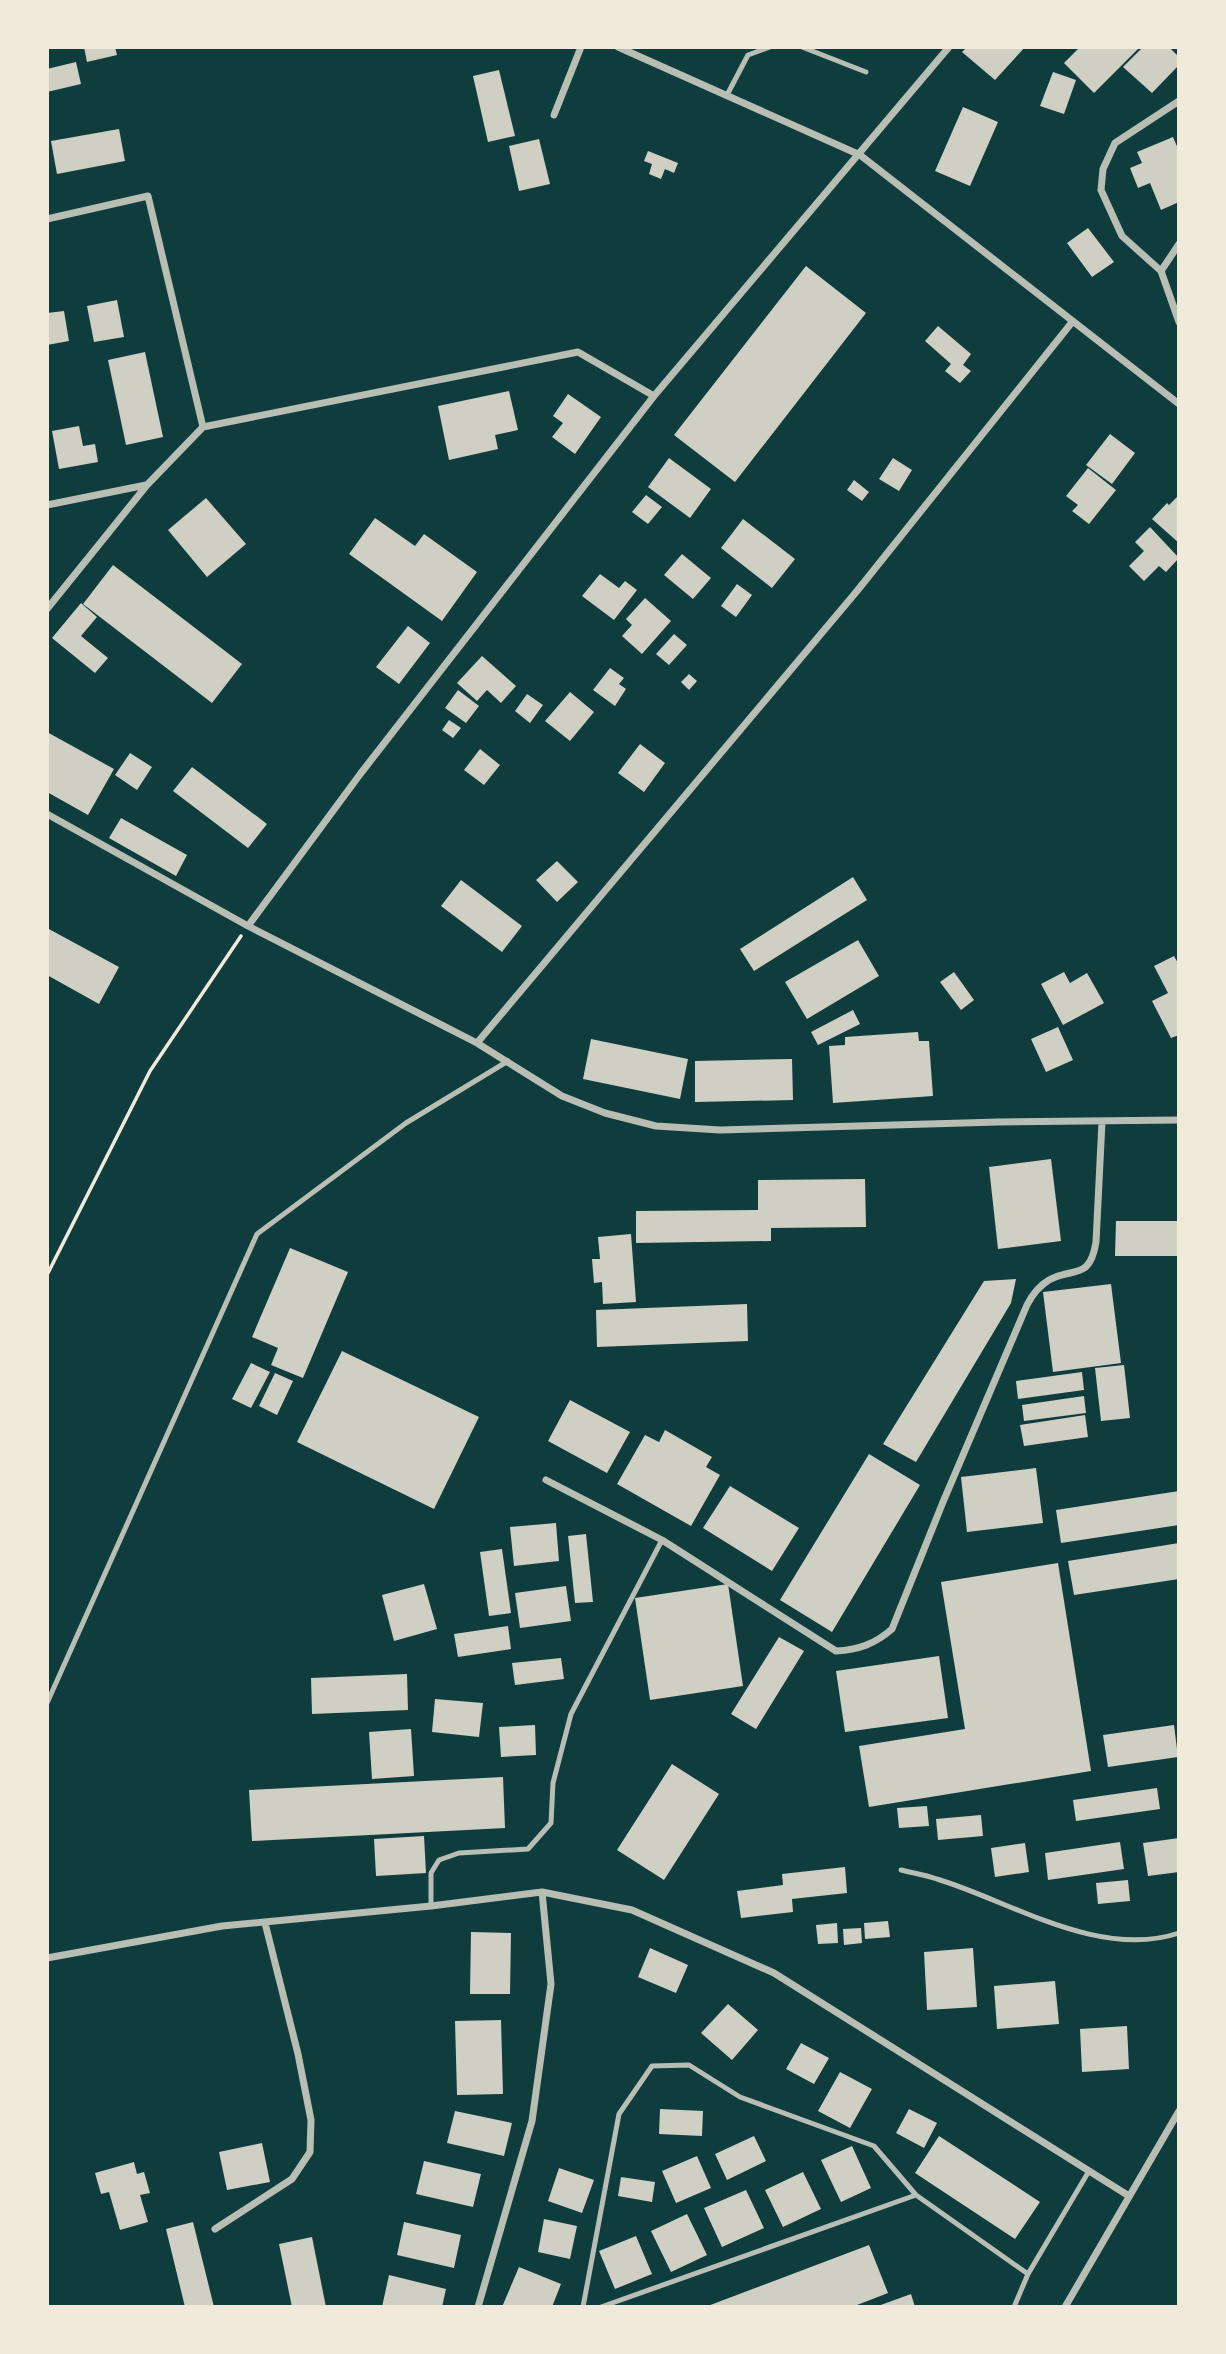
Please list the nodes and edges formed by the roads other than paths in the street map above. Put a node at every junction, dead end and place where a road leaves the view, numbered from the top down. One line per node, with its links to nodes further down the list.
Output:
1 (582, 47): 9 (street)
2 (618, 47): 7 (street)
3 (770, 47): 7 (lane)
4 (802, 47): 6 (lane)
5 (949, 47): 10 (street)
6 (866, 72)
7 (727, 95): 10 (street)
8 (1179, 101): 13 (street)
9 (554, 115)
10 (860, 155): 14 (street); 16 (street)
11 (47, 219): 18 (street)
12 (1179, 244): 13 (street)
13 (1161, 271): 15 (street)
14 (1073, 321): 17 (street); 24 (street)
15 (1179, 322)
16 (654, 396): 18 (street); 23 (street)
17 (1179, 404)
18 (203, 427): 19 (street)
19 (146, 485): 20 (street); 21 (street)
20 (47, 505)
21 (47, 609)
22 (47, 814): 23 (street)
23 (248, 926): 24 (street)
24 (477, 1043): 25 (street)
25 (508, 1061): 27 (street); 30 (lane)
26 (1179, 1120): 27 (street)
27 (1102, 1122): 29 (street)
28 (546, 1480): 29 (street)
29 (662, 1540): 33 (lane)
30 (47, 1703)
31 (901, 1870): 35 (lane)
32 (542, 1892): 33 (street); 38 (street); 43 (street)
33 (431, 1906): 34 (street)
34 (265, 1923): 36 (street); 41 (street)
35 (1179, 1933)
36 (47, 1958)
37 (1179, 2111): 40 (street)
38 (1089, 2171): 40 (street); 42 (lane)
39 (916, 2195): 42 (lane); 44 (lane); 45 (lane)
40 (1129, 2196): 47 (street)
41 (215, 2229)
42 (1028, 2274): 46 (lane)
43 (478, 2307)
44 (583, 2307)
45 (601, 2307)
46 (1014, 2307)
47 (1065, 2307)

